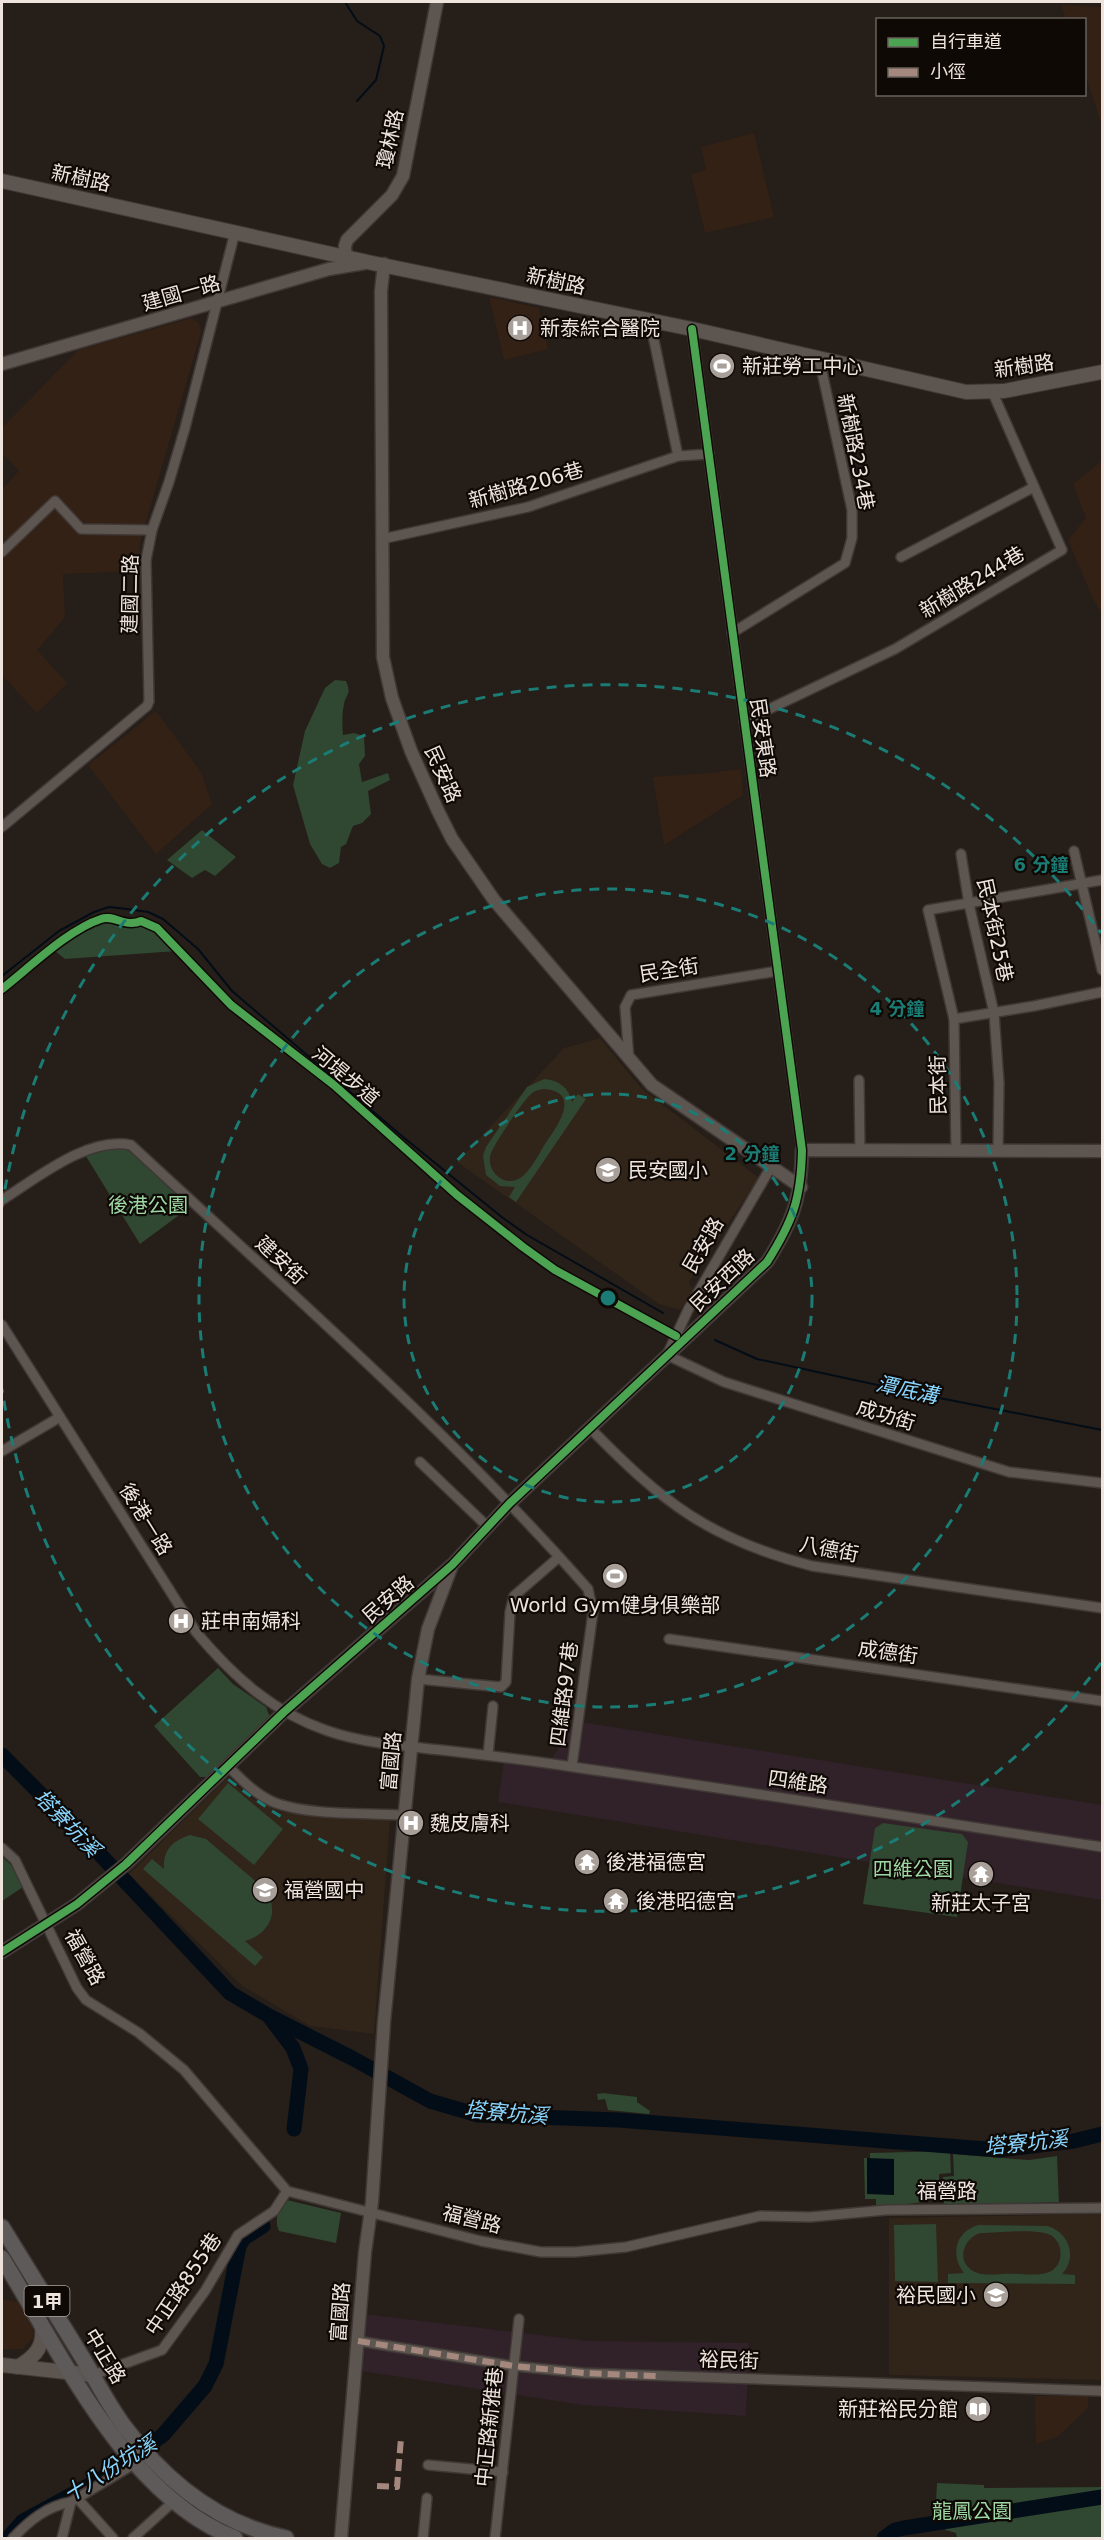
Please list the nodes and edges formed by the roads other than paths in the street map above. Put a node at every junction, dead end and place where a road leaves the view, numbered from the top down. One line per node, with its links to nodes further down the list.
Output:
1 (437, 2): 4 (street, 瓊林路)
2 (2, 182): 3 (main road, 新樹路)
3 (235, 232): 4 (main road, 新樹路); 6 (street, 建國二路)
4 (345, 261): 5 (main road, 新樹路); 6 (street, 建國一路)
5 (378, 264): 7 (main road, 新樹路); 17 (street, 民安路)
6 (218, 303): 10 (street, 建國一路); 16 (street, 建國二路)
7 (650, 321): 8 (main road, 新樹路); 14 (street)
8 (692, 330): 9 (main road, 新樹路); 13 (street, 民安東路)
9 (819, 358): 12 (main road, 新樹路); 20 (street, 新樹路234巷)
10 (2, 364)
11 (1102, 372): 12 (main road, 新樹路)
12 (992, 391): 15 (street, 新樹路244巷)
13 (709, 454): 14 (street, 新樹路206巷); 20 (street, 民安東路)
14 (678, 456): 17 (street, 新樹路206巷)
15 (1034, 487): 19 (street); 21 (street, 新樹路244巷)
16 (152, 530): 18 (street); 22 (street, 建國二路)
17 (382, 539): 33 (street, 民安路)
18 (2, 552)
19 (901, 557)
20 (732, 633): 21 (street, 民安東路)
21 (744, 721): 29 (street, 民安東路)
22 (2, 827)
23 (1074, 851): 26 (street)
24 (961, 854): 27 (street, 民本街25巷)
25 (1102, 880): 26 (street)
26 (1080, 885): 27 (street); 28 (street)
27 (969, 904): 31 (street, 民本街25巷); 32 (street, 民本街)
28 (1102, 970)
29 (778, 971): 33 (street, 民全街); 35 (street, 民安東路)
30 (1102, 992): 31 (street)
31 (994, 1013): 32 (street); 38 (street, 民本街25巷)
32 (954, 1019): 37 (street, 民本街)
33 (629, 1059): 40 (street, 民安路)
34 (859, 1080): 36 (street)
35 (802, 1150): 36 (street); 41 (street, 民安西路)
36 (860, 1151): 37 (street)
37 (956, 1151): 38 (street)
38 (998, 1151): 39 (street)
39 (1102, 1151)
40 (771, 1167): 41 (street, 民安路); 44 (street, 民安路)
41 (801, 1187): 44 (street, 民安西路)
42 (2, 1200): 50 (street, 建安街)
43 (2, 1325): 45 (street, 後港一路)
44 (667, 1355): 46 (street, 民安路); 49 (street, 成功街)
45 (60, 1417): 47 (street); 59 (street, 後港一路)
46 (590, 1428): 50 (street, 民安路); 54 (street, 八德街)
47 (2, 1451)
48 (420, 1462): 51 (street)
49 (1102, 1483)
50 (510, 1503): 51 (street, 民安路); 52 (street, 建安街)
51 (487, 1527): 53 (street, 民安路)
52 (559, 1557): 56 (street); 63 (street, 四維路97巷)
53 (452, 1565): 56 (street, 富國路); 59 (street, 民安路)
54 (1102, 1608)
55 (669, 1639): 57 (street, 成德街)
56 (418, 1679): 60 (street, 富國路)
57 (1102, 1701)
58 (493, 1706): 61 (street)
59 (284, 1712): 60 (street, 四維路); 62 (street, 民安路)
60 (412, 1747): 61 (street, 四維路); 64 (street, 富國路)
61 (488, 1755): 63 (street, 四維路)
62 (228, 1766): 64 (street); 67 (street, 民安路)
63 (573, 1766): 65 (street, 四維路)
64 (406, 1815): 71 (street, 富國路)
65 (1102, 1847)
66 (2, 1848): 67 (street, 福營路)
67 (46, 1923): 68 (street); 69 (street, 福營路)
68 (2, 1952)
69 (287, 2191): 71 (street, 福營路); 81 (street, 中正路855巷)
70 (1102, 2208): 71 (street, 福營路)
71 (370, 2212): 76 (street, 富國路)
72 (2, 2227): 81 (main road, 中正路 / 1甲)
73 (2, 2258): 74 (main road, 中正路 / 1甲)
74 (39, 2319): 79 (main road); 80 (main road, 中正路 / 1甲)
75 (519, 2319): 78 (street, 中正路新雅巷)
76 (358, 2341): 78 (street, 裕民街); 95 (street, 富國路)
77 (2, 2365): 79 (main road)
78 (514, 2366): 82 (street, 裕民街); 85 (street, 中正路新雅巷)
79 (18, 2367): 80 (main road)
80 (71, 2372): 81 (main road); 83 (main road, 中正路 / 1甲)
81 (93, 2375): 83 (main road, 中正路 / 1甲)
82 (1102, 2391)
83 (136, 2453): 87 (street); 88 (main road, 中正路 / 1甲); 94 (main road, 中正路 / 1甲)
84 (428, 2465): 85 (street)
85 (503, 2472): 97 (street, 中正路新雅巷)
86 (427, 2498): 96 (street)
87 (74, 2500): 89 (street); 90 (street); 91 (street)
88 (173, 2502): 92 (street); 93 (main road, 中正路 / 1甲)
89 (13, 2538)
90 (62, 2538)
91 (113, 2538)
92 (133, 2538)
93 (235, 2538)
94 (286, 2538)
95 (341, 2538)
96 (423, 2538)
97 (495, 2538)

